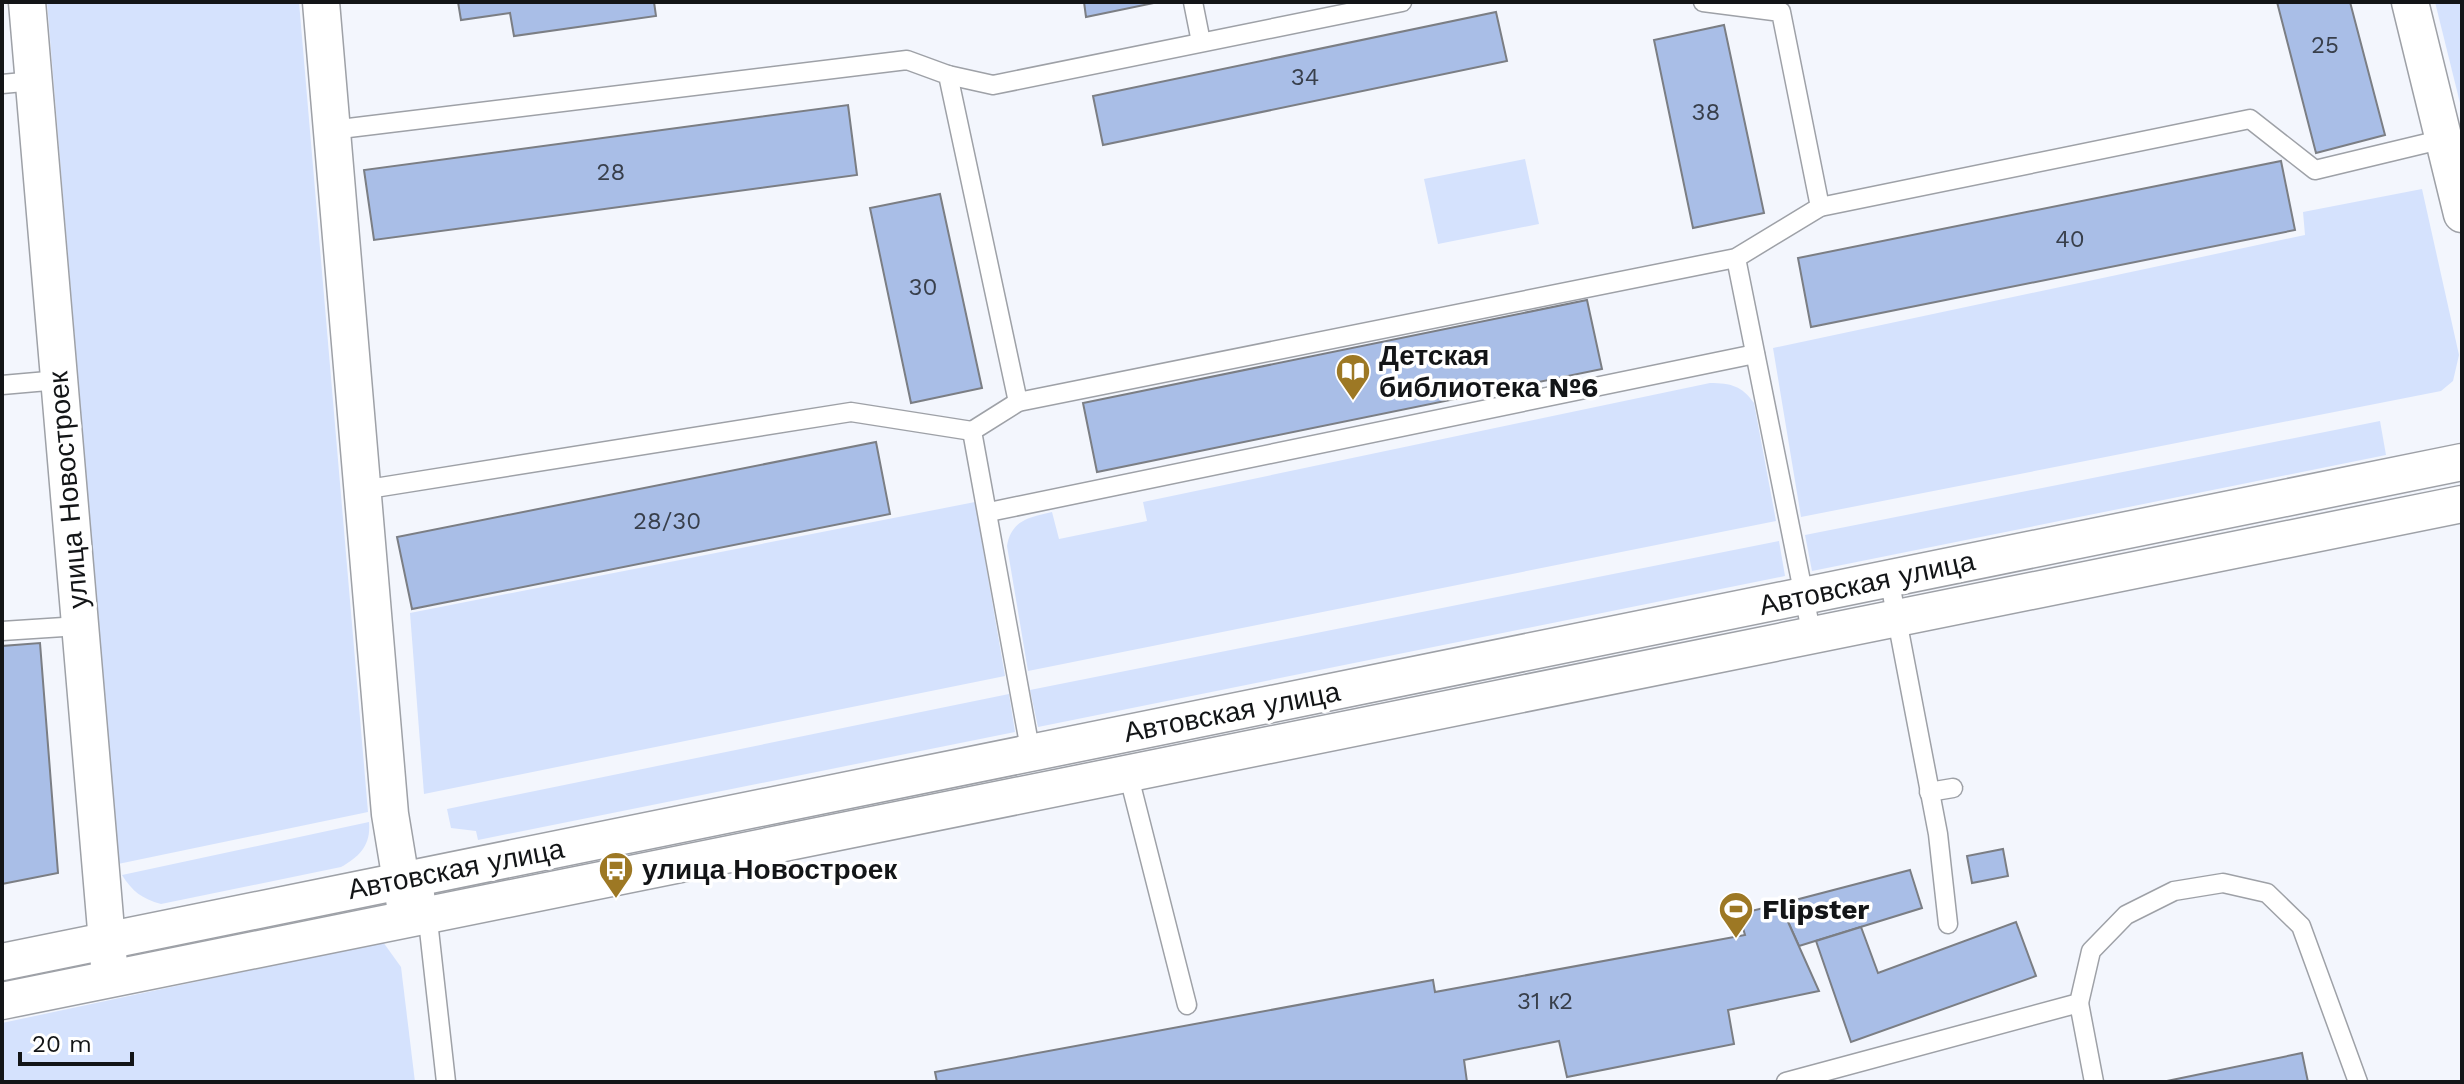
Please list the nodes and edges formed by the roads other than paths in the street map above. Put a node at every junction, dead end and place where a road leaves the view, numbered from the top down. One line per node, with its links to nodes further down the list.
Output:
1 (27, 2): 9 (street, улица Новостроек)
2 (321, 2): 10 (street)
3 (1193, 2): 7 (lane)
4 (1402, 2): 7 (lane)
5 (1703, 2): 12 (lane)
6 (2410, 2): 11 (street)
7 (1201, 42): 8 (lane)
8 (948, 75): 10 (lane); 18 (lane)
9 (18, 82): 16 (street, улица Новостроек)
10 (332, 130): 21 (street)
11 (2444, 139): 12 (lane); 13 (street)
12 (1820, 207): 14 (lane)
13 (2462, 214)
14 (1736, 258): 15 (lane); 18 (lane)
15 (1755, 354): 23 (lane); 25 (lane)
16 (59, 380): 17 (lane); 27 (street, улица Новостроек)
17 (2, 385)
18 (1018, 402): 19 (lane)
19 (972, 431): 21 (lane); 23 (lane)
20 (2462, 462): 24 (street, Автовская улица)
21 (362, 490): 35 (street)
22 (2462, 504): 26 (street, Автовская улица)
23 (989, 512): 30 (lane)
24 (1889, 578): 25 (street, Автовская улица); 26 (lane)
25 (1804, 597): 29 (lane); 30 (street, Автовская улица)
26 (1896, 618): 29 (street, Автовская улица); 34 (lane)
27 (79, 626): 28 (lane); 38 (street, улица Новостроек)
28 (2, 631)
29 (1812, 636): 31 (street, Автовская улица)
30 (1030, 753): 33 (lane); 35 (street, Автовская улица)
31 (1128, 773): 33 (street, Автовская улица); 43 (lane)
32 (1953, 788): 34 (lane)
33 (1038, 791): 36 (street, Автовская улица)
34 (1929, 792): 37 (lane)
35 (412, 878): 36 (street); 38 (street, Автовская улица)
36 (417, 917): 40 (street, Автовская улица); 44 (lane)
37 (1948, 924)
38 (107, 940): 39 (street, Автовская улица); 40 (street, улица Новостроек)
39 (2, 962)
40 (111, 979): 41 (street, Автовская улица)
41 (2, 1001)
42 (2079, 1003): 45 (lane); 46 (lane); 47 (lane)
43 (1187, 1005)
44 (446, 1082)
45 (1786, 1082)
46 (2094, 1082)
47 (2358, 1082)

